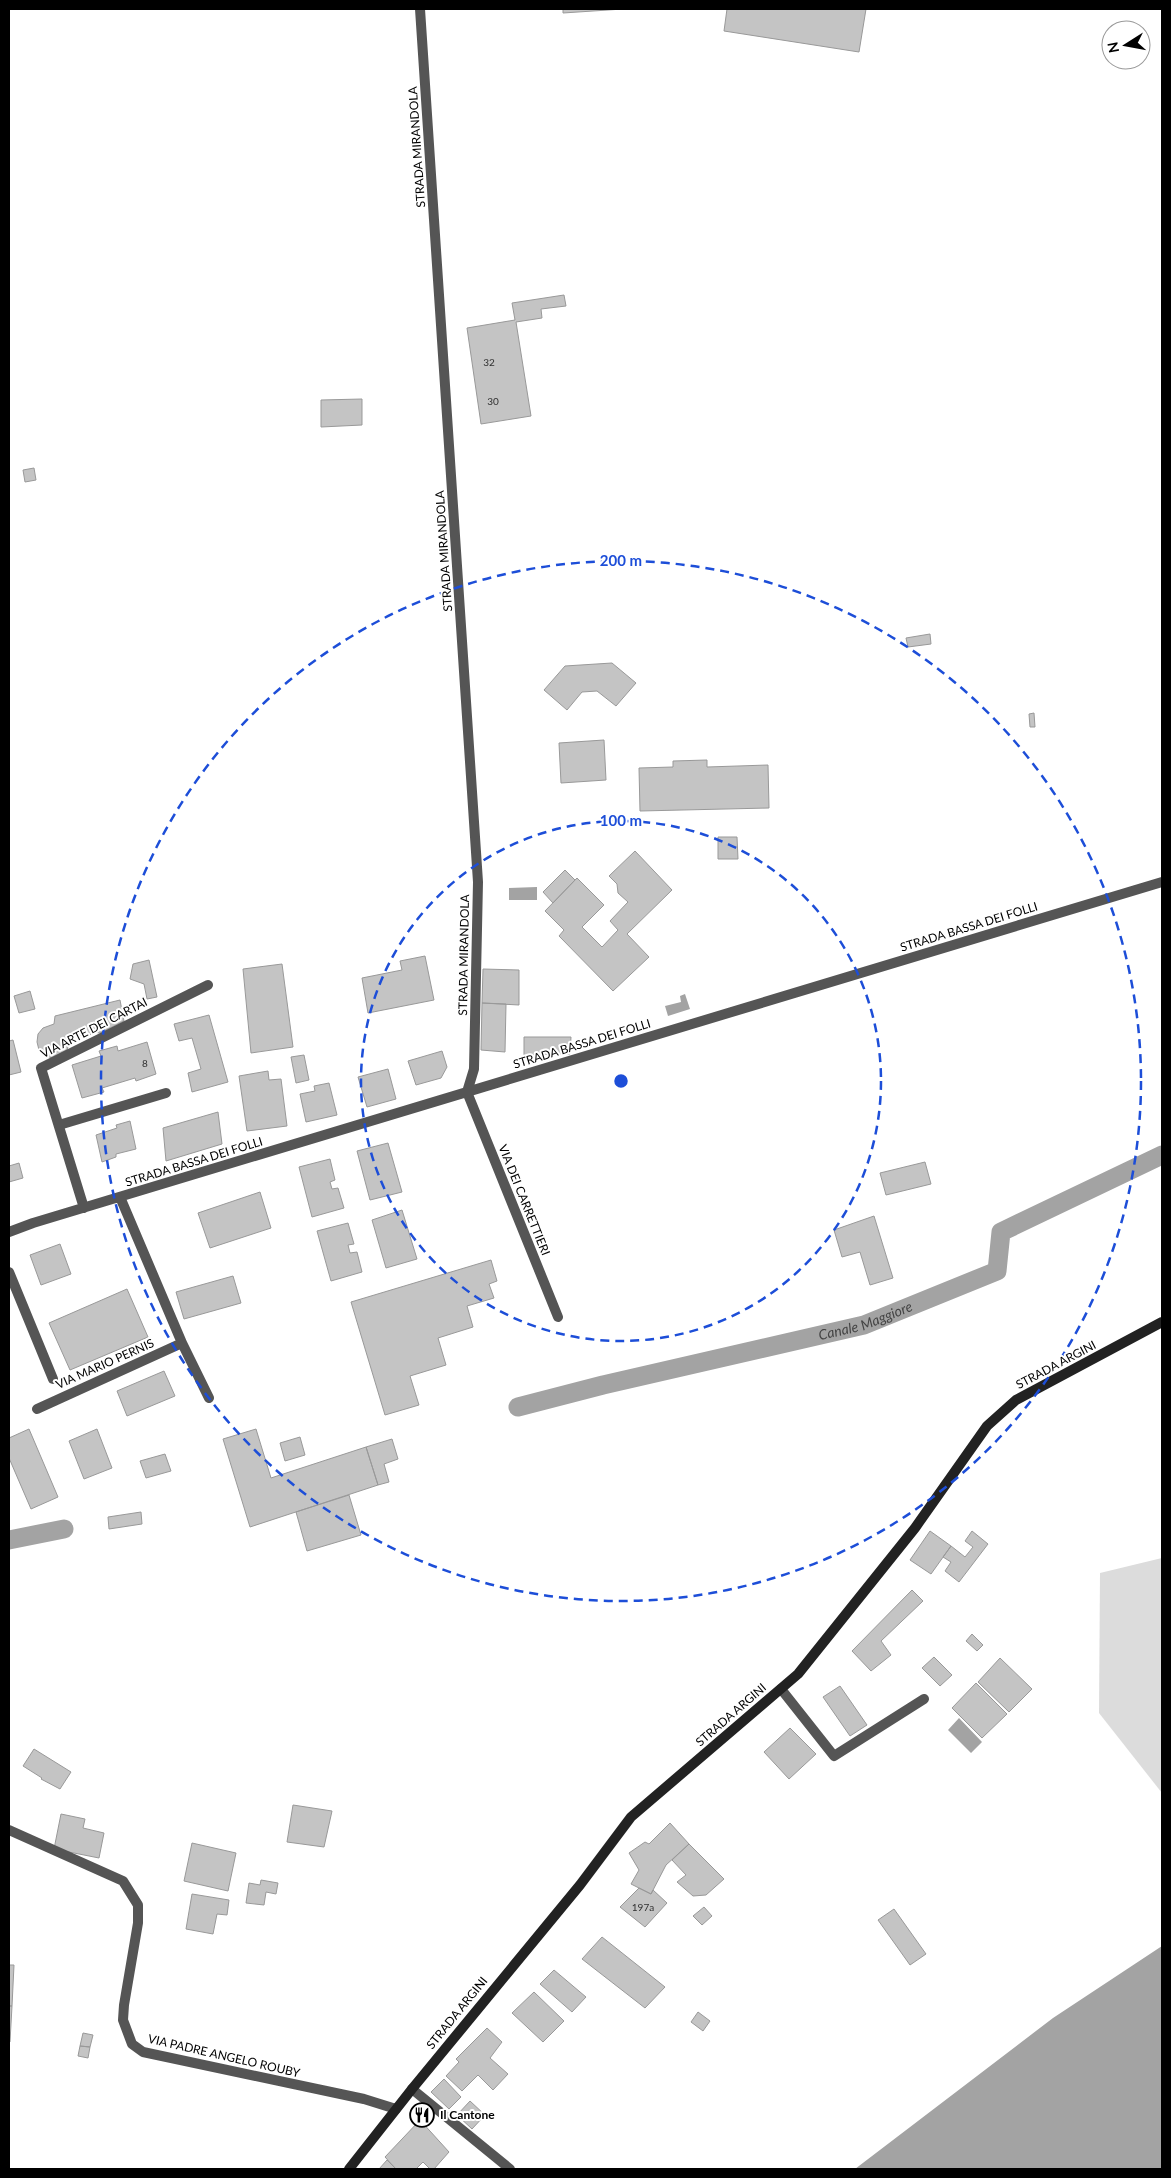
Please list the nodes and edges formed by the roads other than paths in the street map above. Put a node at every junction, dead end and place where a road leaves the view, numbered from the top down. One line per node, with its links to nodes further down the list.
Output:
1 (420, 9): 5 (street, STRADA MIRANDOLA)
2 (1162, 882): 5 (street, STRADA BASSA DEI FOLLI)
3 (208, 985): 6 (street, VIA ARTE DEI CARTAI)
4 (166, 1092): 6 (street)
5 (467, 1092): 7 (street, STRADA BASSA DEI FOLLI); 11 (street, VIA DEI CARRETTIERI)
6 (59, 1125): 8 (street, VIA ARTE DEI CARTAI)
7 (120, 1197): 8 (street, STRADA BASSA DEI FOLLI); 13 (street)
8 (84, 1208): 9 (street, STRADA BASSA DEI FOLLI)
9 (9, 1232)
10 (9, 1272): 14 (street)
11 (558, 1318)
12 (1162, 1322): 17 (main road, STRADA ARGINI)
13 (182, 1343): 15 (street); 16 (street, VIA MARIO PERNIS)
14 (53, 1379)
15 (209, 1398)
16 (37, 1408)
17 (781, 1689): 18 (street); 20 (main road, STRADA ARGINI)
18 (924, 1699)
19 (9, 1830): 21 (street, VIA PADRE ANGELO ROUBY)
20 (412, 2089): 21 (main road, STRADA ARGINI); 23 (street)
21 (396, 2109): 22 (main road, STRADA ARGINI)
22 (349, 2169)
23 (510, 2169)

